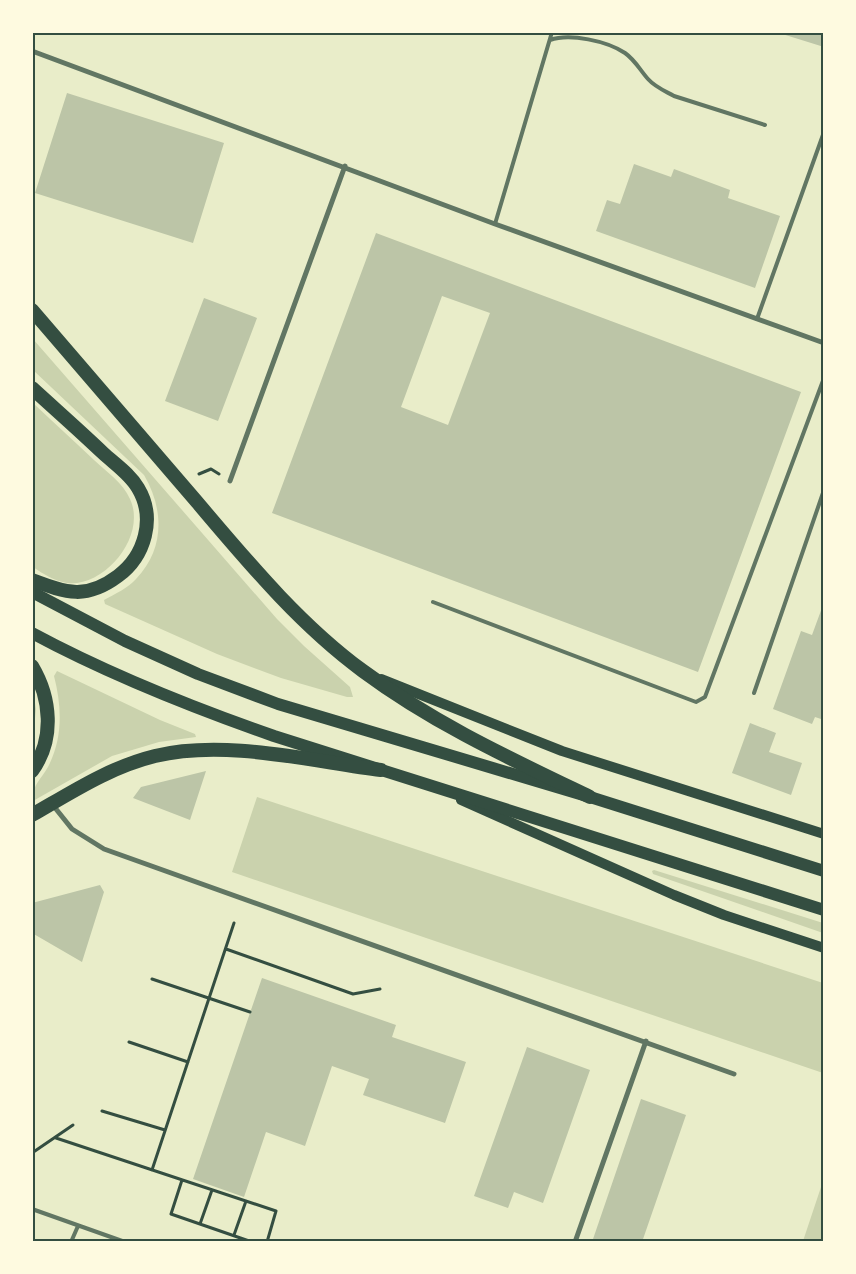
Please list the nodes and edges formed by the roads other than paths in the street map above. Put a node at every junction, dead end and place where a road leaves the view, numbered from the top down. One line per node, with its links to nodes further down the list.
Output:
1 (552, 32): 2 (lane)
2 (550, 40): 4 (lane); 7 (lane)
3 (32, 51): 6 (street)
4 (765, 125)
5 (824, 132): 9 (lane)
6 (345, 166): 7 (street); 13 (street)
7 (494, 224): 9 (street)
8 (32, 310): 20 (highway)
9 (757, 318): 10 (street)
10 (824, 343)
11 (824, 378): 17 (lane)
12 (32, 388): 15 (highway)
13 (230, 481)
14 (824, 490): 21 (lane)
15 (32, 580)
16 (32, 592): 25 (main road)
17 (433, 602)
18 (32, 633): 22 (main road)
19 (32, 666): 23 (highway)
20 (362, 671): 25 (highway); 28 (main road)
21 (754, 693)
22 (381, 770): 24 (main road); 26 (highway)
23 (32, 771)
24 (431, 786): 30 (main road); 31 (main road)
25 (590, 797): 29 (main road)
26 (52, 804): 27 (highway); 32 (street)
27 (32, 815)
28 (824, 834)
29 (824, 869)
30 (824, 910)
31 (824, 948)
32 (646, 1041): 33 (street); 38 (street)
33 (734, 1074)
34 (32, 1209): 35 (lane)
35 (78, 1226): 36 (lane); 37 (lane)
36 (71, 1242)
37 (125, 1242)
38 (575, 1242)

